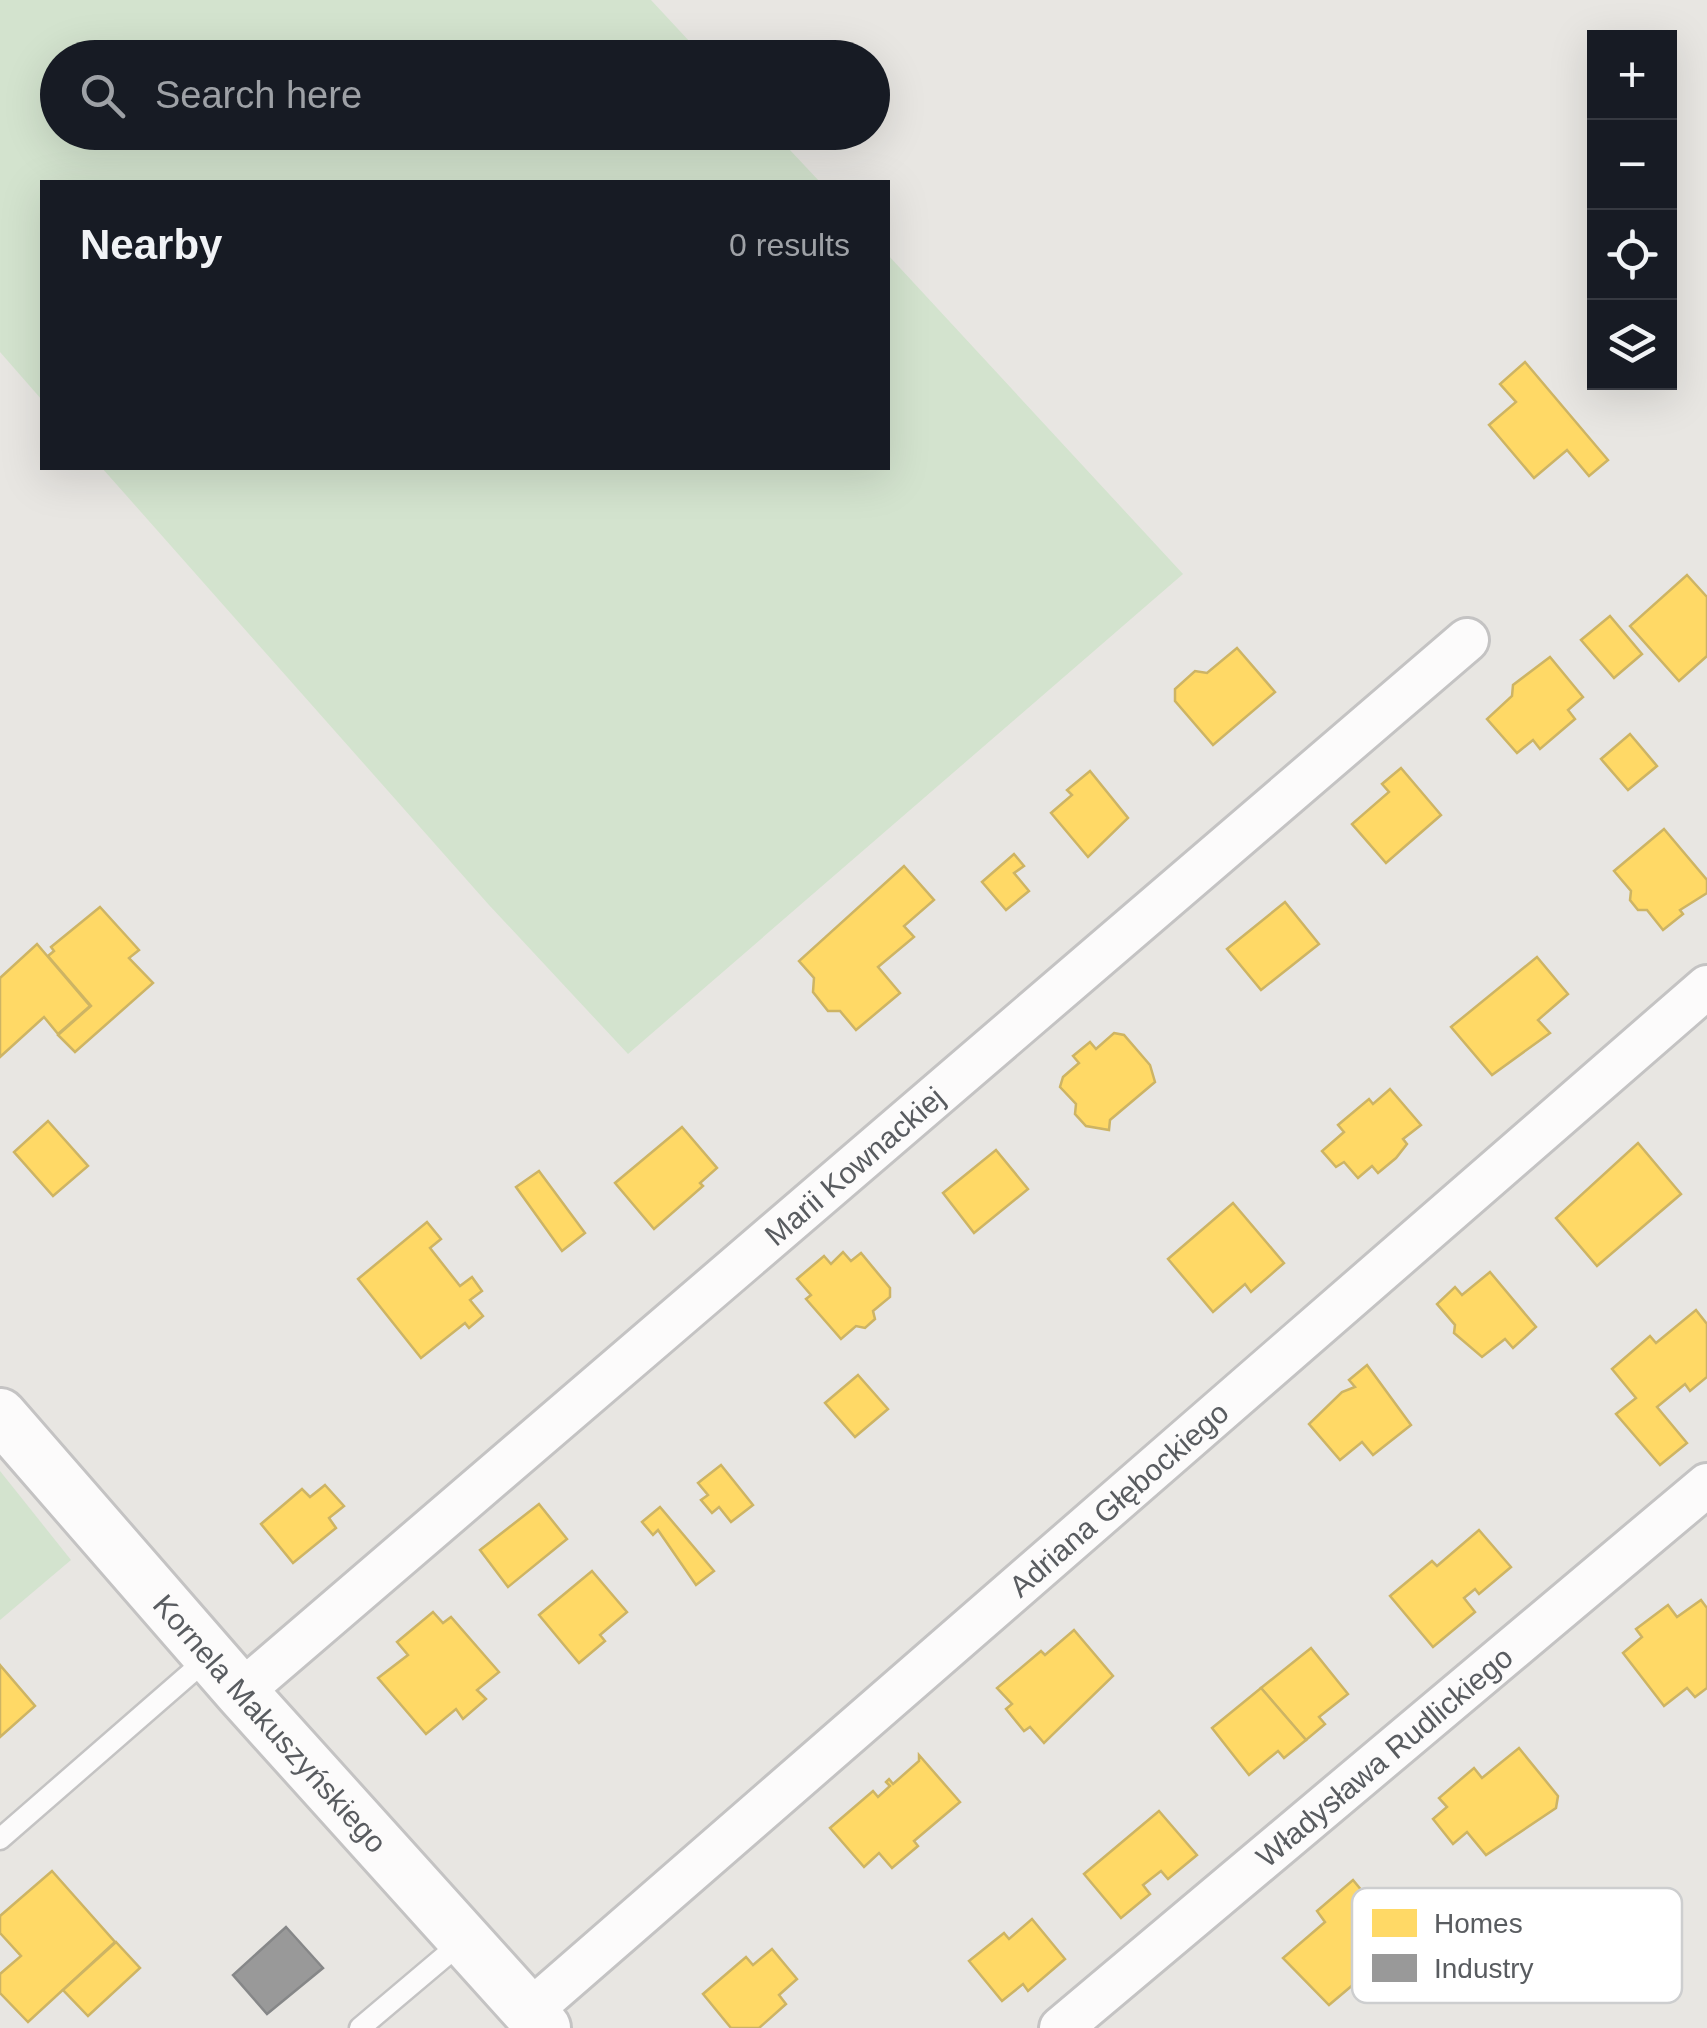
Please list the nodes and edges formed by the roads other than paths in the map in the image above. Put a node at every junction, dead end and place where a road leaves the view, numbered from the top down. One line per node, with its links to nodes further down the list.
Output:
1 (1466, 640): 5 (street, Marii Kownackiej)
2 (1707, 987): 8 (street, Adriana Głębockiego)
3 (0, 1415): 5 (street, Kornela Makuszyńskiego)
4 (1707, 1485): 10 (street, Władysława Rudlickiego)
5 (225, 1674): 6 (lane); 7 (street, Kornela Makuszyńskiego)
6 (0, 1839)
7 (465, 1940): 8 (street, Kornela Makuszyńskiego); 9 (lane)
8 (537, 2020)
9 (360, 2028)
10 (1061, 2028)

